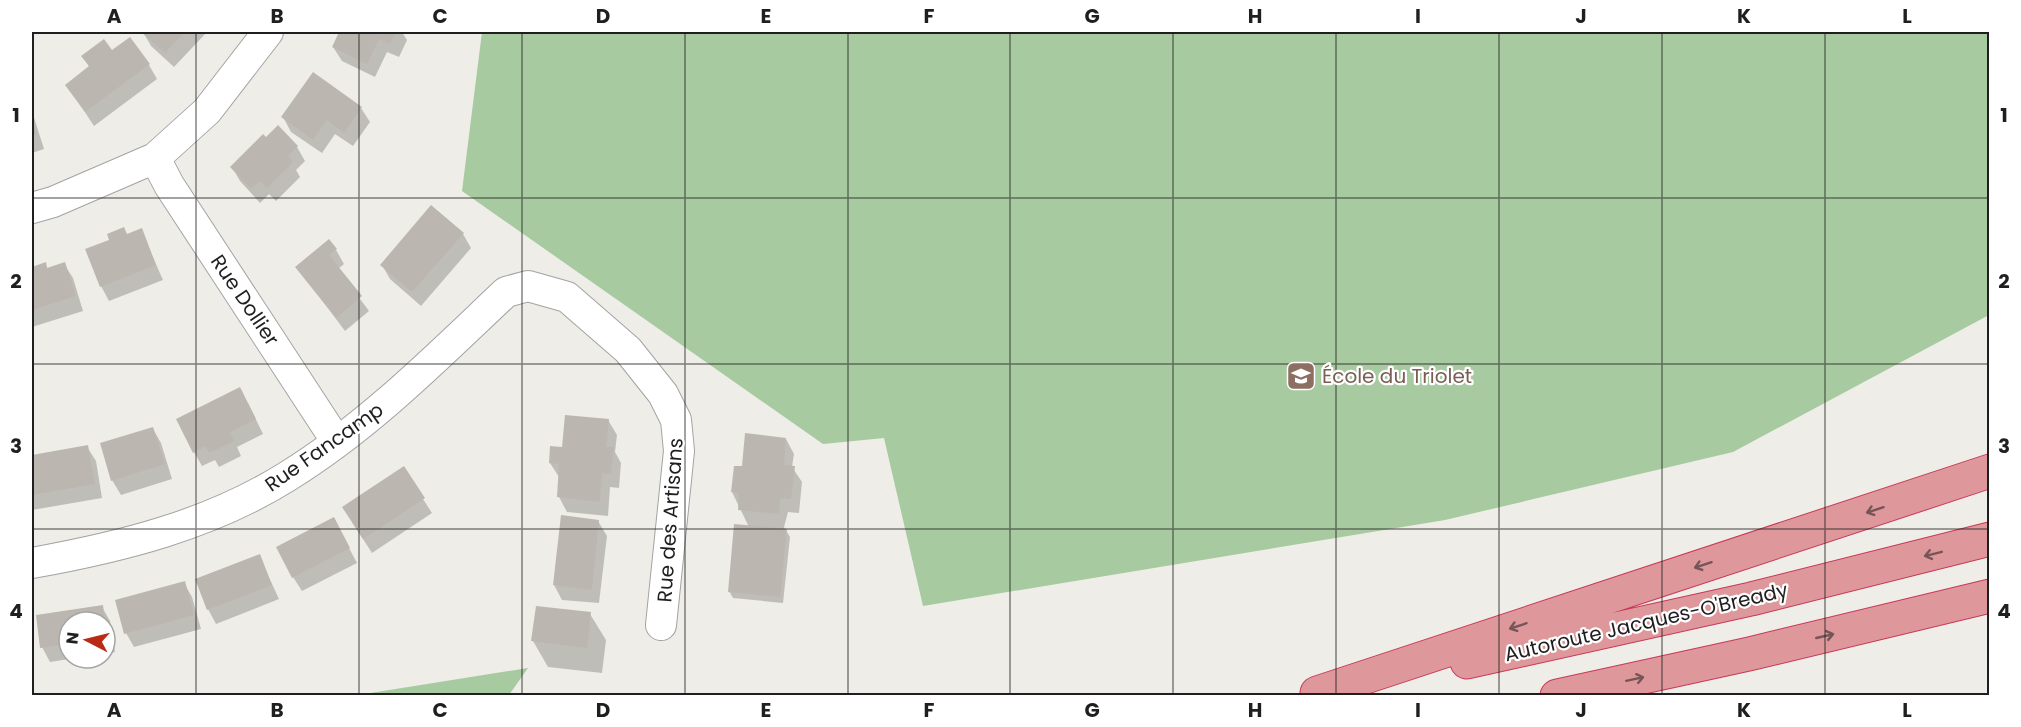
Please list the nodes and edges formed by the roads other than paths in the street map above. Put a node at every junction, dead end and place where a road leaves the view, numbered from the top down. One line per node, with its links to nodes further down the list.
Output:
1 (268, 32): 2 (street)
2 (155, 158): 3 (street); 5 (street, Rue Dollier)
3 (32, 208)
4 (548, 291): 5 (street, Rue Fancamp); 10 (street, Rue des Artisans)
5 (337, 442): 8 (street, Rue Fancamp)
6 (1989, 471): 11 (highway, one-way to 11)
7 (1989, 539): 11 (highway, Autoroute Jacques-O'Bready, one-way to 11)
8 (32, 564)
9 (1989, 596): 12 (highway, one-way to 9)
10 (662, 625)
11 (1309, 694)
12 (1557, 696)

